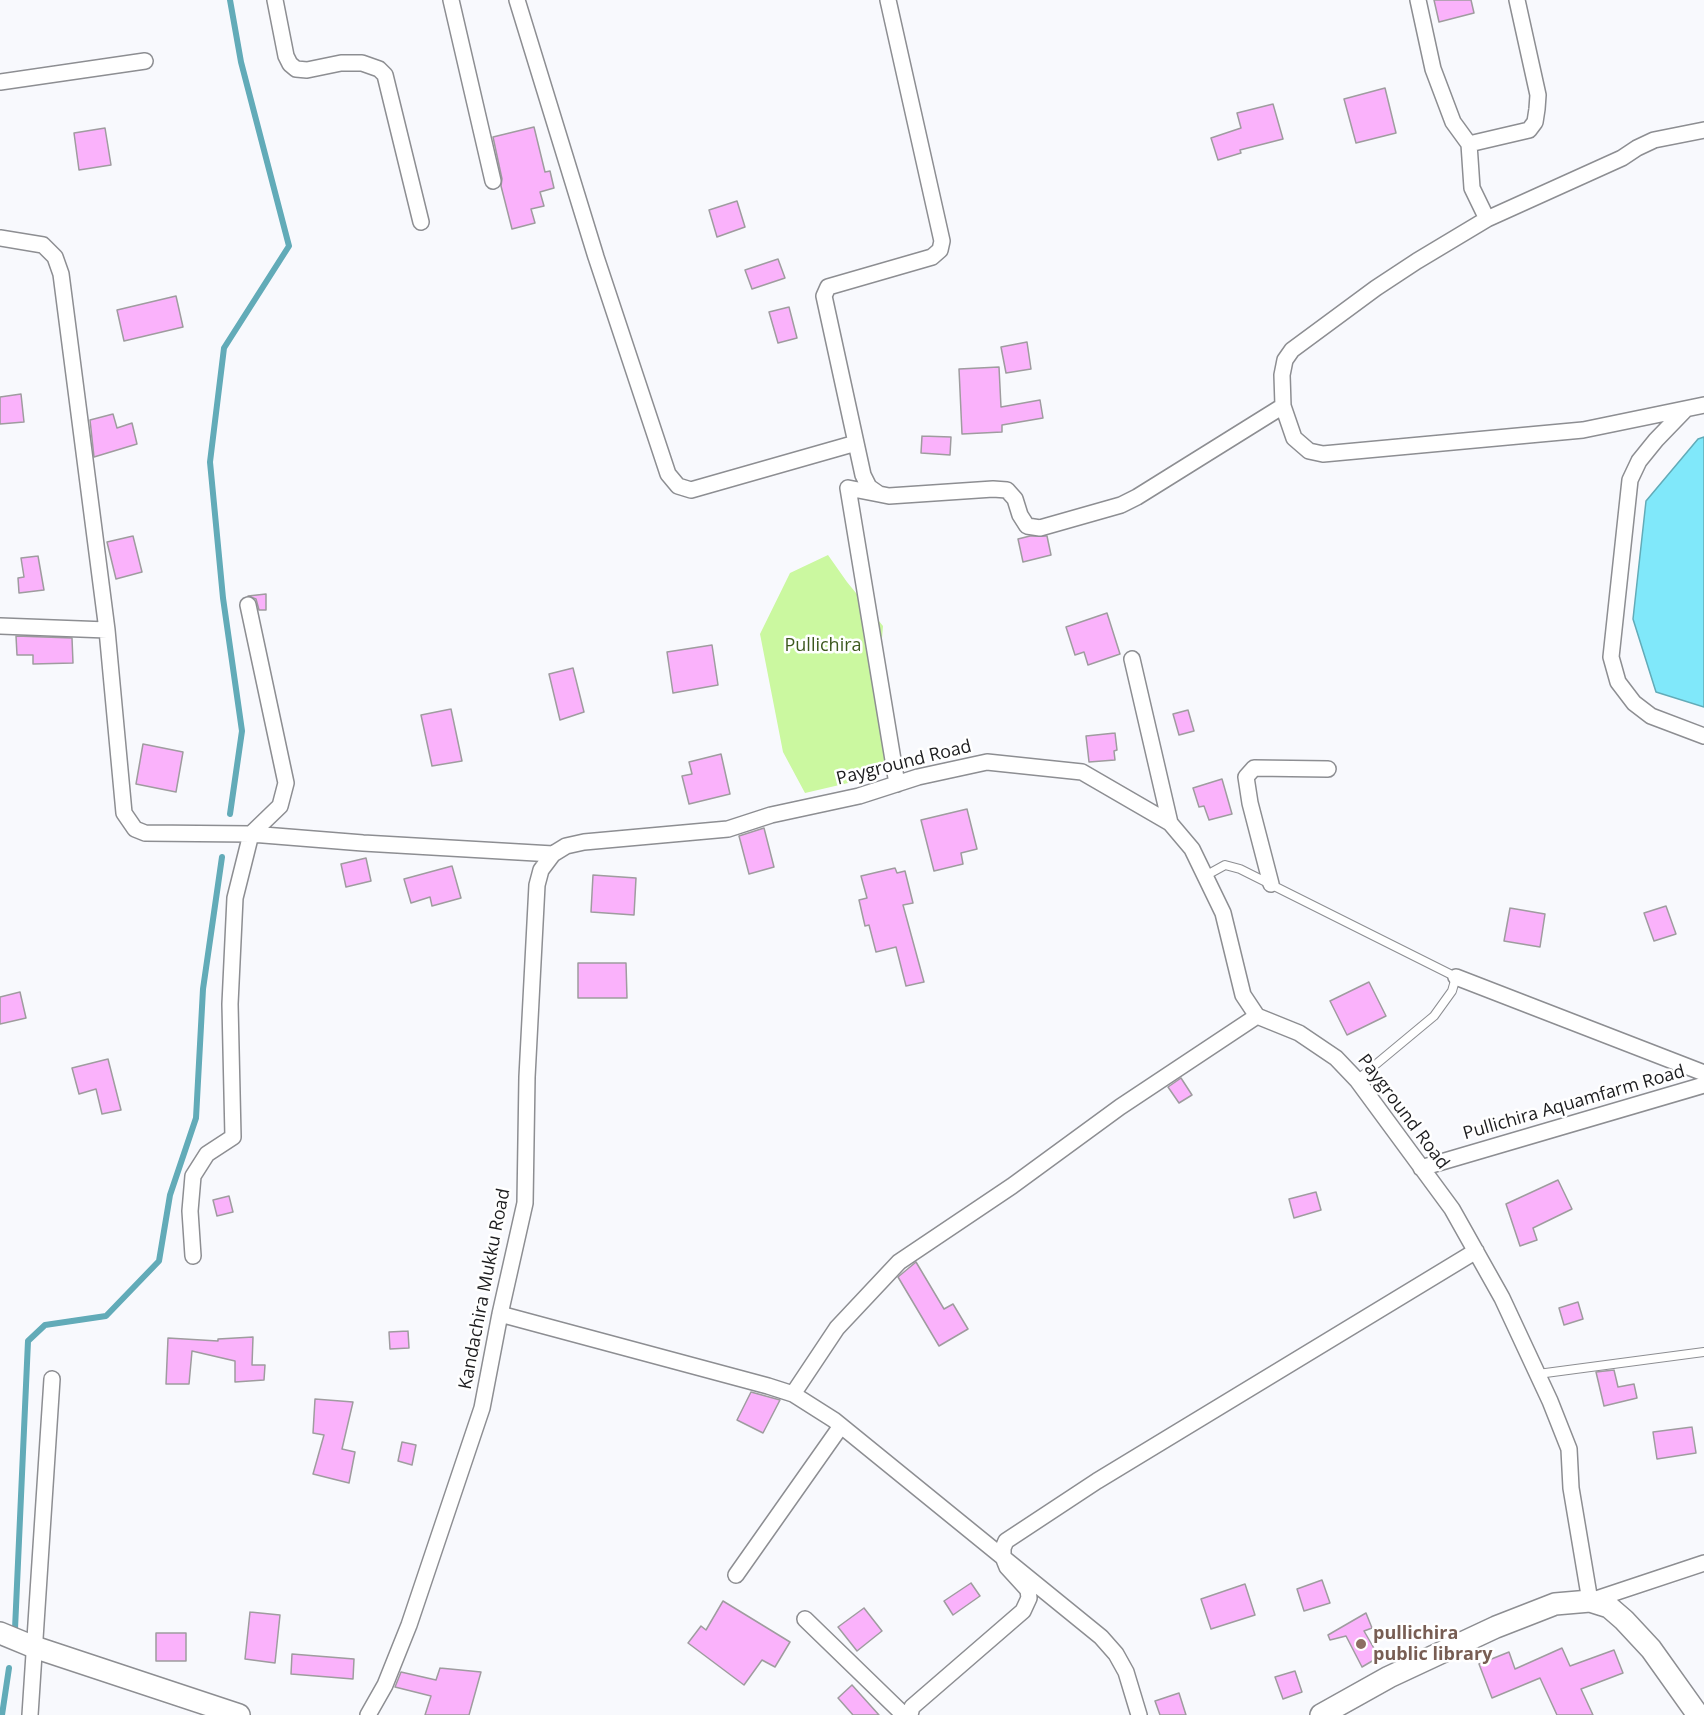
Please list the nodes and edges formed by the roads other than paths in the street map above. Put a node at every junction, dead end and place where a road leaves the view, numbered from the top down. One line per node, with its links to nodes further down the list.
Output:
1 (275, 0): 13 (street)
2 (451, 0): 11 (street)
3 (517, 0): 18 (street)
4 (888, 0): 18 (street)
5 (1418, 0): 10 (street)
6 (1517, 0): 10 (street)
7 (145, 61): 8 (street)
8 (0, 82)
9 (1704, 130): 12 (street)
10 (1469, 144): 12 (street)
11 (493, 181)
12 (1487, 219): 16 (street)
13 (421, 222)
14 (0, 238): 22 (street)
15 (1704, 405): 17 (street)
16 (1283, 406): 17 (street); 19 (street)
17 (1685, 410): 24 (street)
18 (856, 442): 19 (street)
19 (879, 494): 26 (street)
20 (248, 605): 28 (street)
21 (0, 626): 22 (street)
22 (106, 630): 28 (street)
23 (1132, 659): 27 (street)
24 (1704, 736)
25 (1328, 769): 31 (street)
26 (897, 784): 27 (street, Payground Road); 29 (street, Payground Road)
27 (1170, 824): 30 (street, Payground Road)
28 (251, 834): 29 (street); 39 (street)
29 (553, 854): 40 (street, Kandachira Mukku Road)
30 (1205, 876): 31 (lane, Pullichira Aquamfarm Road); 33 (street, Payground Road)
31 (1271, 884): 32 (lane, Pullichira Aquamfarm Road)
32 (1456, 977): 34 (street, Pullichira Aquamfarm Road); 35 (lane)
33 (1257, 1016): 35 (street, Payground Road); 44 (street)
34 (1704, 1073)
35 (1357, 1080): 37 (street, Payground Road)
36 (1704, 1085): 37 (street, Pullichira Aquamfarm Road)
37 (1421, 1168): 38 (street, Payground Road)
38 (1476, 1251): 42 (street, Payground Road); 46 (street)
39 (193, 1256)
40 (500, 1314): 44 (street); 55 (street, Kandachira Mukku Road)
41 (1704, 1352): 42 (lane)
42 (1538, 1374): 49 (street, Payground Road)
43 (52, 1379): 52 (street)
44 (793, 1395): 45 (street)
45 (841, 1426): 46 (street); 48 (street)
46 (1003, 1557): 57 (street); 58 (street)
47 (1704, 1563): 49 (street)
48 (736, 1575)
49 (1590, 1601): 59 (main road); 60 (main road)
50 (805, 1619): 56 (street)
51 (0, 1633): 52 (main road)
52 (34, 1647): 53 (street); 54 (main road)
53 (30, 1715)
54 (239, 1715)
55 (368, 1715)
56 (904, 1715)
57 (910, 1715)
58 (1139, 1715)
59 (1321, 1715)
60 (1698, 1715)

